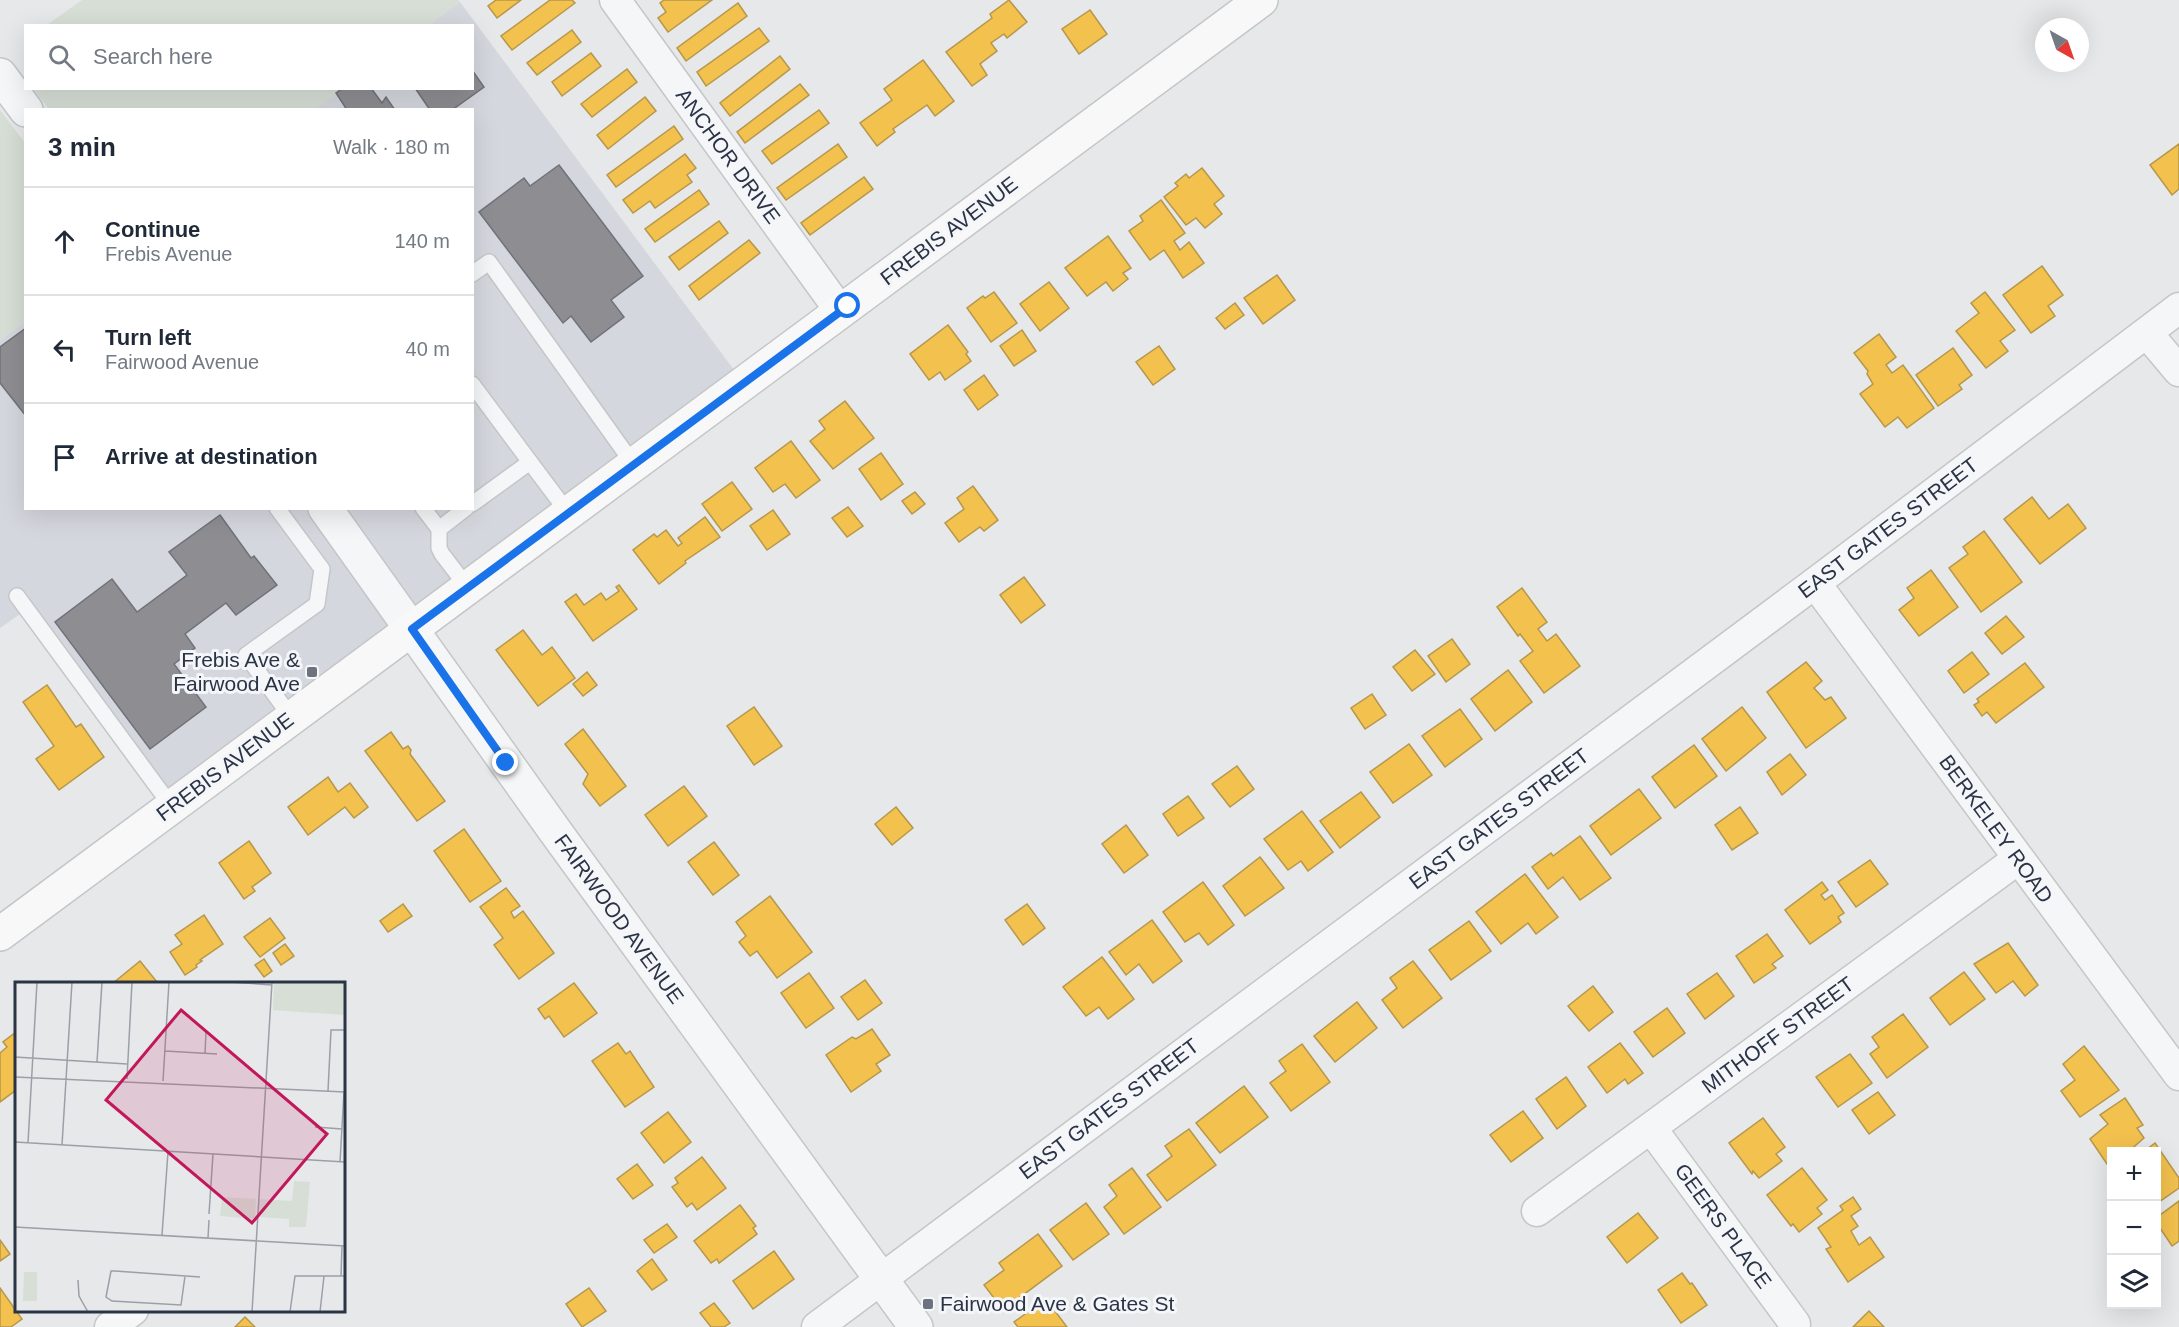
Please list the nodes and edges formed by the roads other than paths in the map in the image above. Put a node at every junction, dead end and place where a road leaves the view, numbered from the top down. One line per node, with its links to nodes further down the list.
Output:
1 (615, 0): 7 (street, ANCHOR DRIVE)
2 (1257, 1): 7 (main road, FREBIS AVENUE)
3 (0, 75): 4 (street)
4 (25, 108)
5 (474, 273): 12 (lane)
6 (2179, 308): 8 (street, EAST GATES STREET)
7 (841, 312): 12 (main road, FREBIS AVENUE)
8 (2147, 333): 9 (street); 20 (street, EAST GATES STREET)
9 (2179, 371)
10 (474, 387): 11 (lane)
11 (530, 462): 13 (lane); 18 (lane)
12 (634, 465): 18 (main road, FREBIS AVENUE)
13 (474, 503)
14 (278, 510): 24 (lane)
15 (325, 510): 23 (street, FAIRWOOD AVENUE)
16 (425, 510): 19 (lane)
17 (463, 510): 19 (lane)
18 (569, 514): 21 (main road, FREBIS AVENUE)
19 (439, 529): 21 (lane)
20 (1815, 583): 26 (street, BERKELEY ROAD); 31 (street, EAST GATES STREET)
21 (468, 588): 23 (main road, FREBIS AVENUE)
22 (17, 596): 25 (lane)
23 (412, 629): 24 (main road, FREBIS AVENUE); 31 (street, FAIRWOOD AVENUE)
24 (291, 717): 25 (main road, FREBIS AVENUE)
25 (172, 807): 27 (main road, FREBIS AVENUE)
26 (2018, 859): 28 (street, BERKELEY ROAD); 29 (street, MITHOFF STREET)
27 (0, 934)
28 (2179, 1075)
29 (1652, 1128): 30 (street, MITHOFF STREET); 33 (street, GEERS PLACE)
30 (1537, 1211)
31 (881, 1279): 35 (street, EAST GATES STREET); 36 (street, FAIRWOOD AVENUE)
32 (132, 1312): 34 (street)
33 (1795, 1324)
34 (110, 1327)
35 (817, 1327)
36 (916, 1327)

